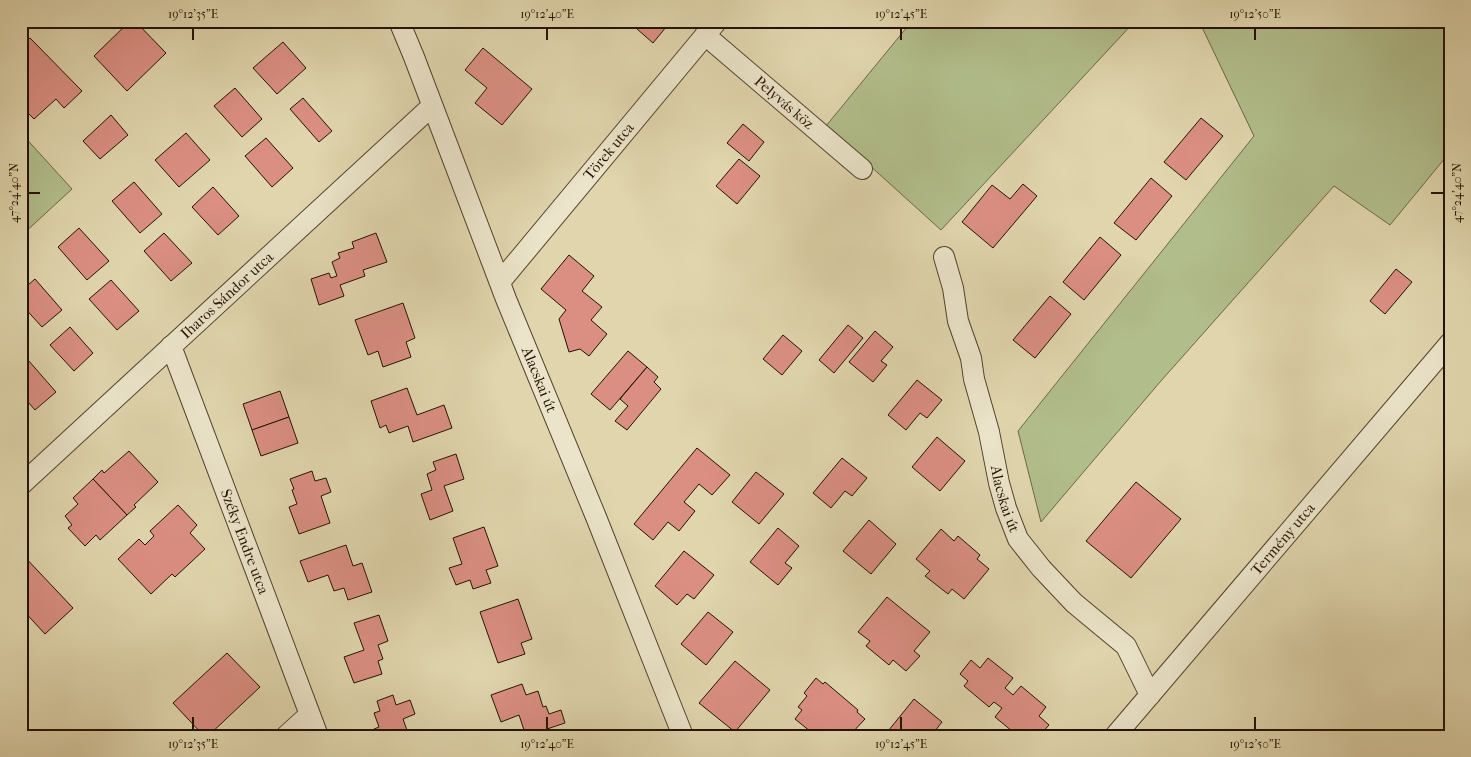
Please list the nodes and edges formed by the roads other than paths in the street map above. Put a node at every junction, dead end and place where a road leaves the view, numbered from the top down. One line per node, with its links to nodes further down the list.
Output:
1 (399, 21): 3 (street, Alacskai út)
2 (711, 28): 4 (street, Pelyvás köz); 6 (street, Törek utca)
3 (432, 106): 6 (street, Alacskai út); 8 (street, Iharos Sándor utca)
4 (862, 169)
5 (944, 257): 10 (street, Alacskai út)
6 (500, 282): 14 (street, Alacskai út)
7 (1450, 343): 10 (street, Termény utca)
8 (171, 346): 9 (street, Iharos Sándor utca); 11 (street, Széky Endre utca)
9 (21, 485)
10 (1150, 695): 15 (street, Termény utca)
11 (309, 715): 12 (street); 13 (street, Széky Endre utca)
12 (286, 736)
13 (318, 736)
14 (683, 736)
15 (1116, 736)

